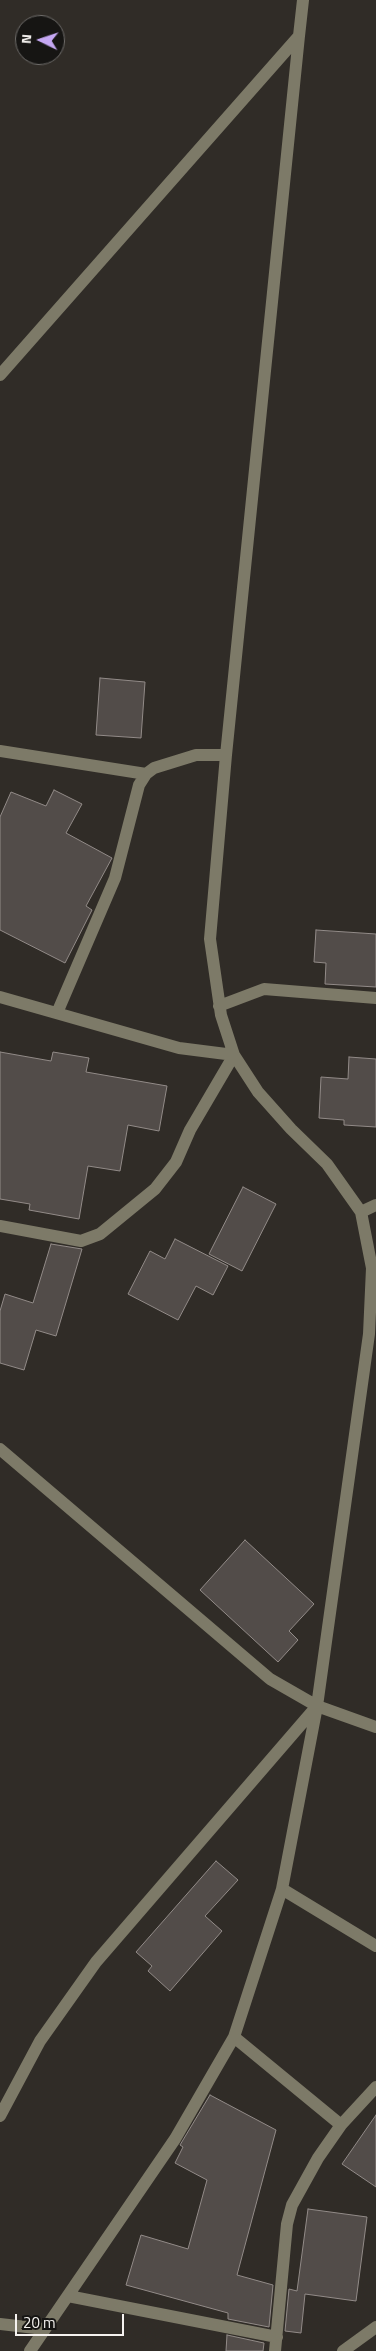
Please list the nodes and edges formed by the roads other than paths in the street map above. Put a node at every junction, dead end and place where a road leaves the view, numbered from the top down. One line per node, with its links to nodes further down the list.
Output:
1 (303, 0): 2 (street)
2 (299, 36): 3 (street); 5 (street)
3 (0, 375)
4 (0, 751): 6 (street)
5 (226, 755): 6 (street); 9 (street)
6 (146, 774): 10 (street)
7 (0, 997): 10 (street)
8 (376, 998): 9 (street)
9 (219, 1006): 11 (street)
10 (57, 1013): 11 (street)
11 (234, 1055): 13 (street); 14 (street)
12 (376, 1205): 13 (street)
13 (361, 1212): 16 (street)
14 (0, 1226)
15 (0, 1449): 16 (street)
16 (317, 1706): 17 (street); 18 (street); 22 (street)
17 (376, 1727)
18 (282, 1889): 19 (street); 20 (street)
19 (376, 1946)
20 (234, 2037): 23 (street); 24 (street)
21 (376, 2087): 23 (street)
22 (0, 2116)
23 (341, 2125): 28 (street)
24 (68, 2296): 27 (street); 28 (street)
25 (0, 2324): 27 (street)
26 (376, 2326): 31 (street)
27 (44, 2329): 29 (street)
28 (277, 2337): 30 (street)
29 (30, 2351)
30 (275, 2351)
31 (343, 2351)

